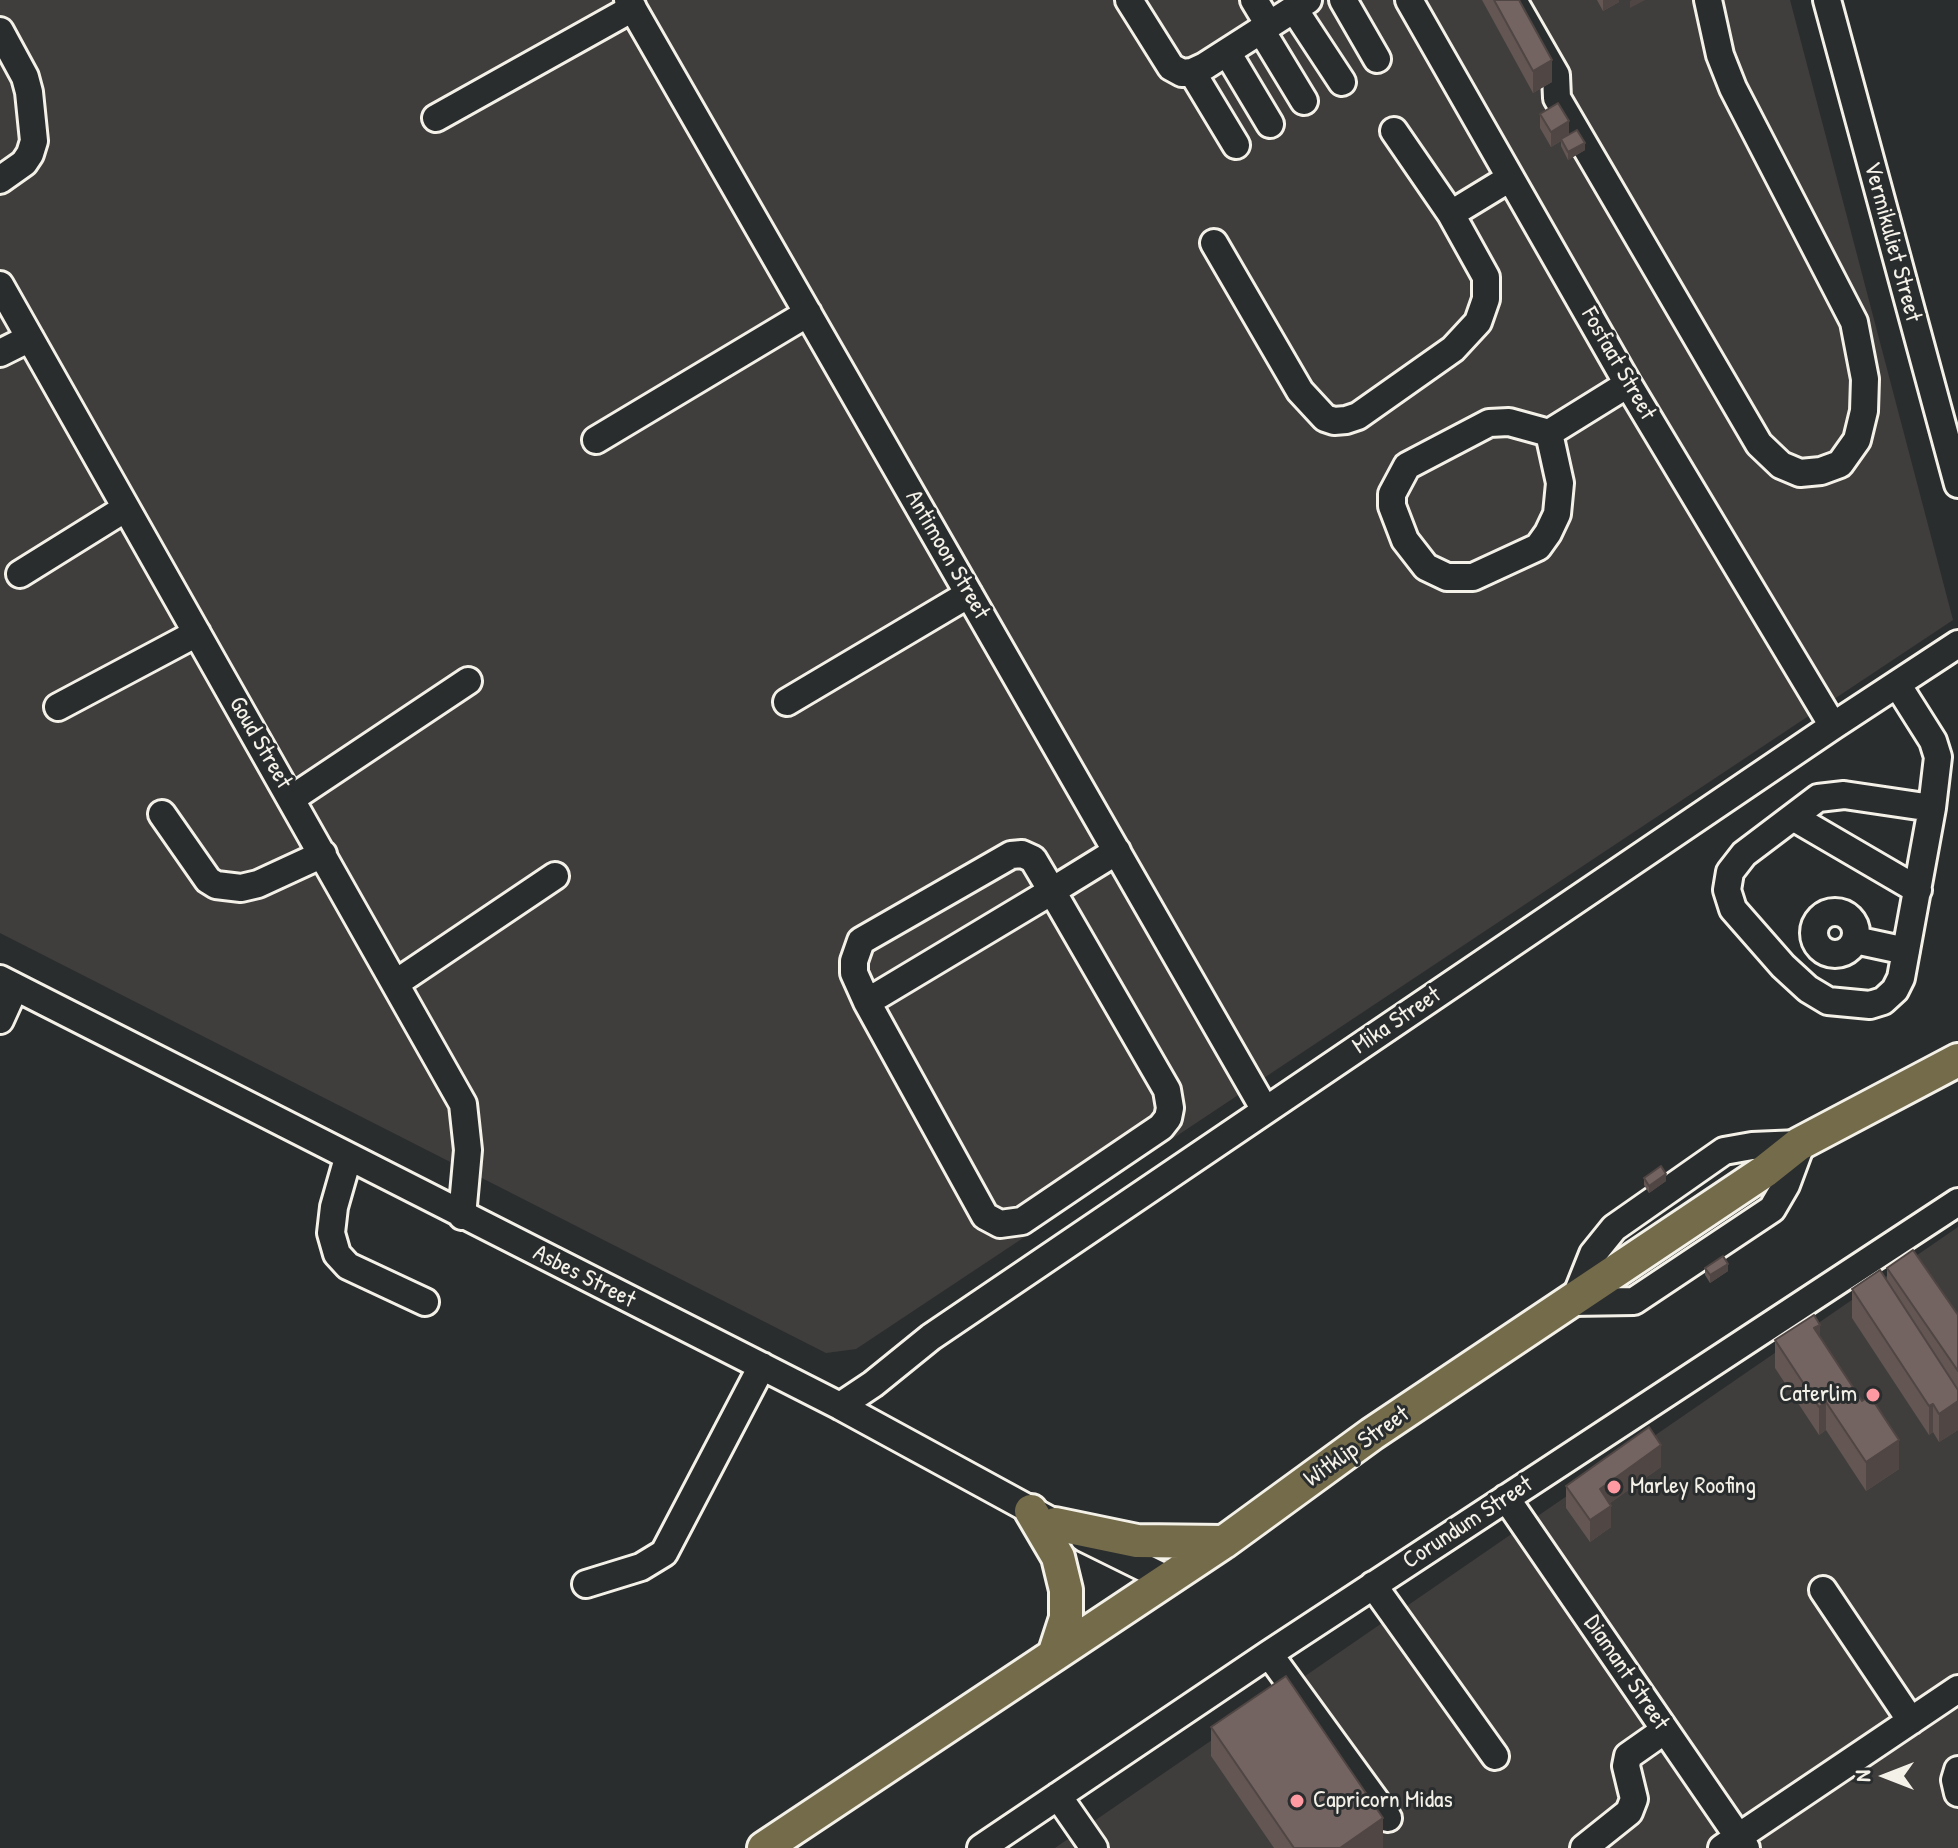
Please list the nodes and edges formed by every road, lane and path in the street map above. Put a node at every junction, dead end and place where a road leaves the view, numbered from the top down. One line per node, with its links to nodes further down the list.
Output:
1 (1129, 0): 14 (street)
2 (1254, 0): 10 (street)
3 (1343, 0): 13 (street)
4 (1409, 0): 21 (street, Fosfaat Street)
5 (1513, 0): 6 (street)
6 (1708, 0)
7 (1827, 0): 32 (street, Vermikuliet Street)
8 (630, 4): 17 (street); 26 (street, Antimoon Street)
9 (1301, 5): 10 (street); 15 (street)
10 (1265, 28): 12 (street); 16 (street)
11 (0, 31): 22 (street)
12 (1227, 52): 14 (street); 18 (street)
13 (1377, 59)
14 (1192, 72): 20 (street)
15 (1342, 82)
16 (1304, 101)
17 (436, 118)
18 (1270, 124)
19 (1394, 131): 23 (street)
20 (1236, 145)
21 (1510, 178): 23 (street); 29 (street, Fosfaat Street)
22 (0, 180)
23 (1451, 214): 24 (street)
24 (1214, 243)
25 (0, 285): 27 (street, Goud Street)
26 (808, 313): 31 (street); 35 (street, Antimoon Street)
27 (30, 338): 28 (street); 33 (street, Goud Street)
28 (0, 353)
29 (1628, 384): 30 (street); 42 (street, Fosfaat Street)
30 (1549, 433): 30 (street)
31 (596, 440)
32 (1958, 484)
33 (126, 508): 34 (street); 36 (street, Goud Street)
34 (20, 574)
35 (969, 594): 40 (street); 47 (street, Antimoon Street)
36 (197, 633): 41 (street); 43 (street, Goud Street)
37 (1958, 644): 39 (street, Mika Street)
38 (468, 681): 43 (street)
39 (1897, 684): 42 (street, Mika Street); 44 (street)
40 (787, 702)
41 (58, 707)
42 (1833, 726): 61 (street, Mika Street)
43 (291, 799): 48 (street, Goud Street)
44 (1932, 808): 46 (street); 50 (street)
45 (162, 814): 48 (street)
46 (1793, 817): 50 (street); 55 (street)
47 (1117, 851): 51 (street); 61 (street, Antimoon Street)
48 (323, 854): 57 (street, Goud Street)
49 (555, 876): 57 (street)
50 (1918, 890): 54 (street)
51 (1052, 891): 58 (street); 58 (street); 58 (street)
52 (1855, 940): 53 (street); 53 (street); 54 (street)
53 (1819, 946): 55 (street)
54 (1906, 951): 55 (street)
55 (1783, 966)
56 (8, 983): 59 (street); 62 (street, Asbes Street)
57 (396, 983): 64 (street, Goud Street)
58 (867, 1002)
59 (0, 1020)
60 (1958, 1060): 70 (main road, Witklip Street)
61 (1265, 1110): 67 (street, Mika Street)
62 (348, 1158): 64 (street, Asbes Street); 65 (street)
63 (1958, 1202): 68 (street, Corundum Street)
64 (462, 1216): 66 (street, Asbes Street)
65 (425, 1302)
66 (762, 1366): 67 (street, Asbes Street); 72 (street)
67 (840, 1406): 69 (street, Asbes Street)
68 (1506, 1498): 73 (street, Corundum Street); 79 (street, Diamant Street)
69 (1043, 1517): 70 (main road); 71 (street, Asbes Street); 76 (main road)
70 (1224, 1542): 71 (main road, Witklip Street)
71 (1167, 1579): 76 (main road, Witklip Street)
72 (586, 1584)
73 (1373, 1585): 75 (street, Corundum Street); 80 (street)
74 (1823, 1590): 78 (street)
75 (1269, 1654): 83 (street, Corundum Street); 84 (street)
76 (1054, 1655): 86 (main road, Witklip Street)
77 (1958, 1689): 78 (street)
78 (1911, 1721): 85 (street)
79 (1665, 1730): 85 (street, Diamant Street); 89 (street)
80 (1495, 1756)
81 (1958, 1770): 82 (street)
82 (1958, 1793)
83 (1058, 1796): 87 (street, Corundum Street); 88 (street)
84 (1388, 1818)
85 (1735, 1844)
86 (764, 1848)
87 (981, 1848)
88 (1094, 1848)
89 (1584, 1848)

